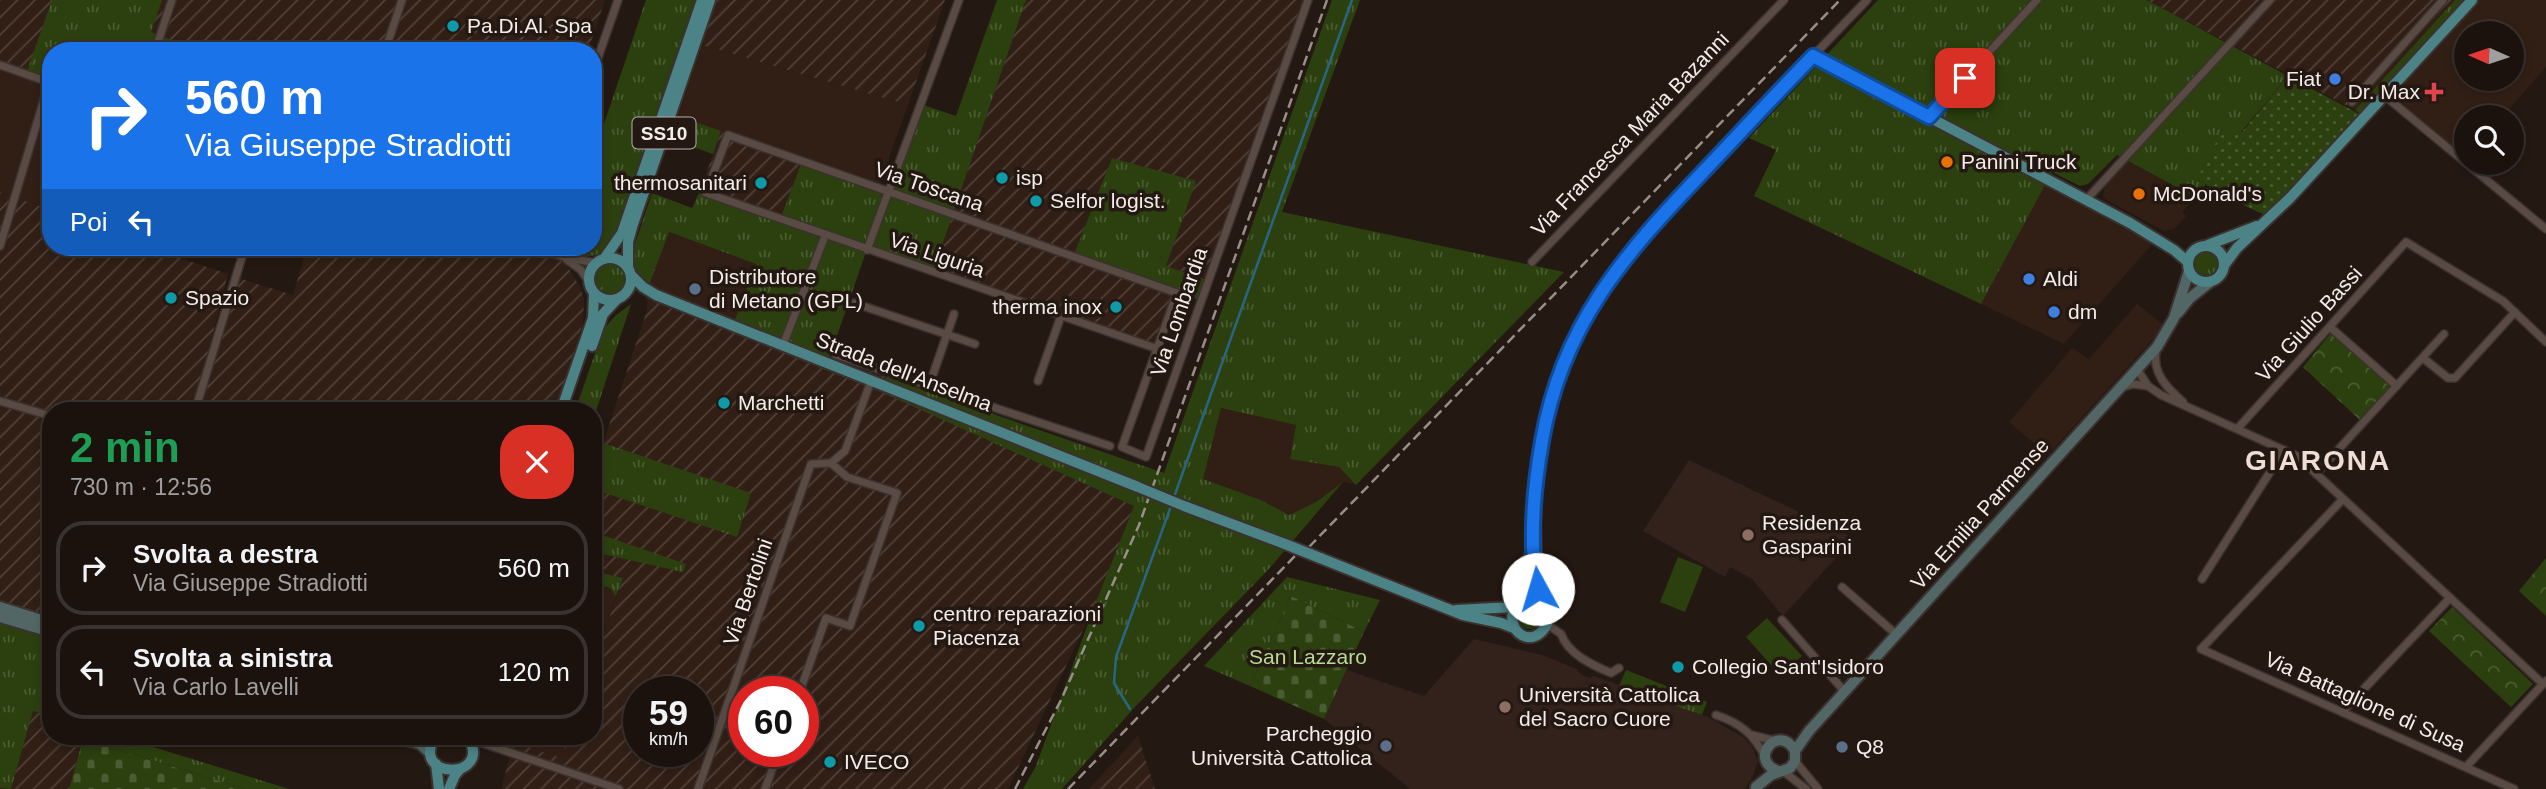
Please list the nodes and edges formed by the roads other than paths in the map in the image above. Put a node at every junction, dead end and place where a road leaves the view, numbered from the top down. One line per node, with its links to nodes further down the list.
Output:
1 (172, 0): 14 (street)
2 (402, 0): 15 (street)
3 (618, 0): 16 (street)
4 (702, 0): 37 (main road, SS10)
5 (710, 0): 41 (main road, SS10)
6 (959, 0): 24 (street)
7 (1308, 0): 60 (street, Via Lombardia)
8 (1783, 0): 38 (street, Via Francesca Maria Bazanni)
9 (1867, 0): 17 (street)
10 (2037, 0): 23 (street)
11 (2443, 0): 21 (street)
12 (2472, 0): 20 (main road)
13 (2268, 1): 26 (street)
14 (158, 42)
15 (388, 42)
16 (602, 46)
17 (1813, 56): 23 (main road); 82 (main road)
18 (0, 65): 19 (street)
19 (42, 80)
20 (2385, 96): 27 (main road); 29 (street)
21 (2352, 102)
22 (42, 109): 31 (street)
23 (1929, 117): 26 (main road)
24 (888, 191): 25 (street, Via Toscana); 33 (street); 44 (street, Via Toscana)
25 (706, 193): 30 (street, Via Liguria)
26 (2086, 200): 28 (main road)
27 (2266, 222): 32 (main road); 39 (main road)
28 (2130, 223): 32 (main road); 40 (main road)
29 (2546, 229)
30 (825, 236): 33 (street, Via Liguria); 58 (street)
31 (0, 246)
32 (2203, 246): 39 (main road); 40 (main road)
33 (867, 250): 51 (street, Via Liguria)
34 (242, 256): 71 (street)
35 (561, 256): 36 (street)
36 (564, 257): 37 (street); 42 (street)
37 (600, 261): 41 (main road); 42 (main road, SS10)
38 (1532, 262)
39 (2225, 264): 43 (main road)
40 (2188, 267): 43 (main road); 52 (main road, Via Emilia Parmense)
41 (630, 271): 46 (main road, Strada dell'Anselma); 47 (main road, SS10)
42 (589, 282): 45 (main road)
43 (2210, 282): 52 (main road, Via Emilia Parmense)
44 (1177, 293): 60 (street, Via Lombardia)
45 (594, 294): 47 (main road); 72 (main road)
46 (656, 295): 47 (main road, Strada dell'Anselma); 58 (main road, Strada dell'Anselma)
47 (621, 297): 73 (main road, SS10)
48 (854, 303): 54 (street)
49 (2515, 312): 53 (street, Via Giulio Bassi); 56 (street); 62 (street)
50 (954, 314): 54 (street)
51 (1061, 316): 60 (street, Via Liguria); 65 (street)
52 (2174, 318): 59 (main road, Via Emilia Parmense)
53 (2330, 327): 68 (street); 76 (street, Via Giulio Bassi)
54 (947, 334): 57 (street); 66 (street)
55 (2444, 334): 62 (street)
56 (2546, 342)
57 (975, 344)
58 (783, 345): 64 (main road, Strada dell'Anselma)
59 (2157, 347): 63 (main road, Via Emilia Parmense); 74 (street)
60 (1158, 349)
61 (836, 355): 66 (street)
62 (2423, 358): 68 (street)
63 (2137, 369): 67 (street); 69 (main road, Via Emilia Parmense)
64 (871, 381): 79 (street); 89 (main road, Strada dell'Anselma, bridge)
65 (1038, 381)
66 (929, 386): 77 (street)
67 (2148, 386): 69 (street); 74 (street)
68 (2397, 386): 80 (street)
69 (2114, 394): 96 (main road, Via Emilia Parmense)
70 (0, 401): 75 (street)
71 (198, 402)
72 (564, 402)
73 (572, 402)
74 (2186, 405): 76 (street)
75 (42, 413)
76 (2238, 428): 78 (street)
77 (1110, 446)
78 (2284, 450): 80 (street); 83 (street)
79 (831, 463): 98 (street); 122 (street, Via Bertolini)
80 (2316, 474): 81 (street)
81 (2343, 499): 85 (street); 101 (street, Via Battaglione di Susa)
82 (1533, 547): 86 (main road); 87 (main road)
83 (2202, 579)
84 (1842, 587): 96 (street)
85 (2450, 598): 99 (street); 101 (street)
86 (1516, 605): 87 (main road); 89 (main road); 94 (main road)
87 (1543, 605): 93 (main road)
88 (0, 607): 91 (main road)
89 (1453, 611): 94 (main road)
90 (0, 617): 95 (main road)
91 (42, 620)
92 (1782, 620): 100 (street)
93 (1547, 624): 94 (main road); 97 (street)
94 (1514, 628)
95 (42, 629)
96 (1897, 635): 100 (main road, Via Emilia Parmense)
97 (1619, 668)
98 (805, 676)
99 (2545, 682): 114 (street)
100 (1845, 692): 103 (main road, Via Emilia Parmense)
101 (2342, 712): 114 (street, Via Battaglione di Susa)
102 (1716, 715): 104 (street)
103 (1809, 732): 105 (main road, Via Emilia Parmense); 111 (main road, Via Emilia Parmense)
104 (1752, 735): 105 (street); 113 (street)
105 (1780, 741): 111 (main road); 113 (main road, Via Emilia Parmense)
106 (421, 745): 112 (main road)
107 (431, 745): 112 (main road)
108 (470, 745): 110 (main road)
109 (491, 746): 110 (street); 121 (street)
110 (472, 756): 116 (main road)
111 (1795, 756): 117 (main road, Via Emilia Parmense); 125 (street)
112 (433, 759): 116 (main road); 119 (main road)
113 (1765, 760): 117 (main road); 118 (main road, Via Emilia Parmense)
114 (2466, 766): 126 (street, Via Battaglione di Susa)
115 (773, 767): 123 (street)
116 (460, 769): 120 (main road)
117 (1780, 771): 118 (main road, Via Emilia Parmense); 124 (street)
118 (1755, 788)
119 (439, 789)
120 (449, 789)
121 (619, 789)
122 (698, 789)
123 (765, 789)
124 (1806, 789)
125 (1818, 789)
126 (2514, 789)

